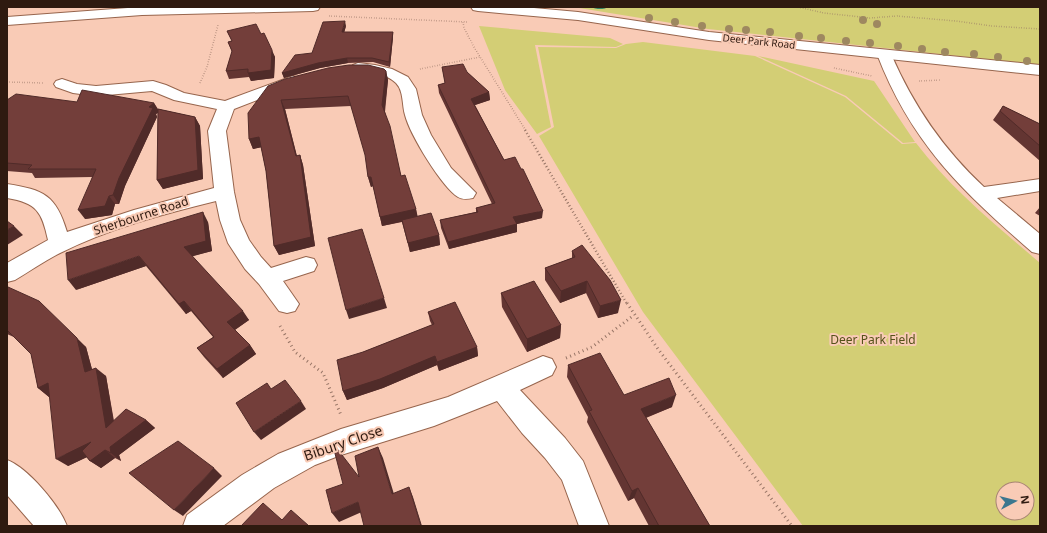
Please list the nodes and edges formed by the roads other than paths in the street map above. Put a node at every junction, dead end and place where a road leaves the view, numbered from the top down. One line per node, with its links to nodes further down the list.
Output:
1 (313, 7): 3 (street)
2 (478, 7): 4 (street, Deer Park Road)
3 (7, 21)
4 (884, 54): 6 (street, Deer Park Road); 14 (street)
5 (345, 69): 13 (street)
6 (1040, 70)
7 (310, 76): 9 (street)
8 (62, 84): 9 (street)
9 (227, 106): 12 (street)
10 (1040, 185): 14 (street)
11 (7, 191): 15 (street)
12 (224, 192): 15 (street, Sherbourne Road); 19 (street)
13 (466, 193)
14 (979, 194): 16 (street)
15 (60, 244): 18 (street, Sherbourne Road)
16 (1040, 246)
17 (306, 264): 19 (street)
18 (7, 274)
19 (267, 278): 20 (street)
20 (287, 304)
21 (543, 367): 22 (street, Bibury Close)
22 (501, 387): 25 (street, Bibury Close); 26 (street)
23 (7, 474): 24 (street)
24 (52, 526)
25 (198, 526)
26 (594, 526)

